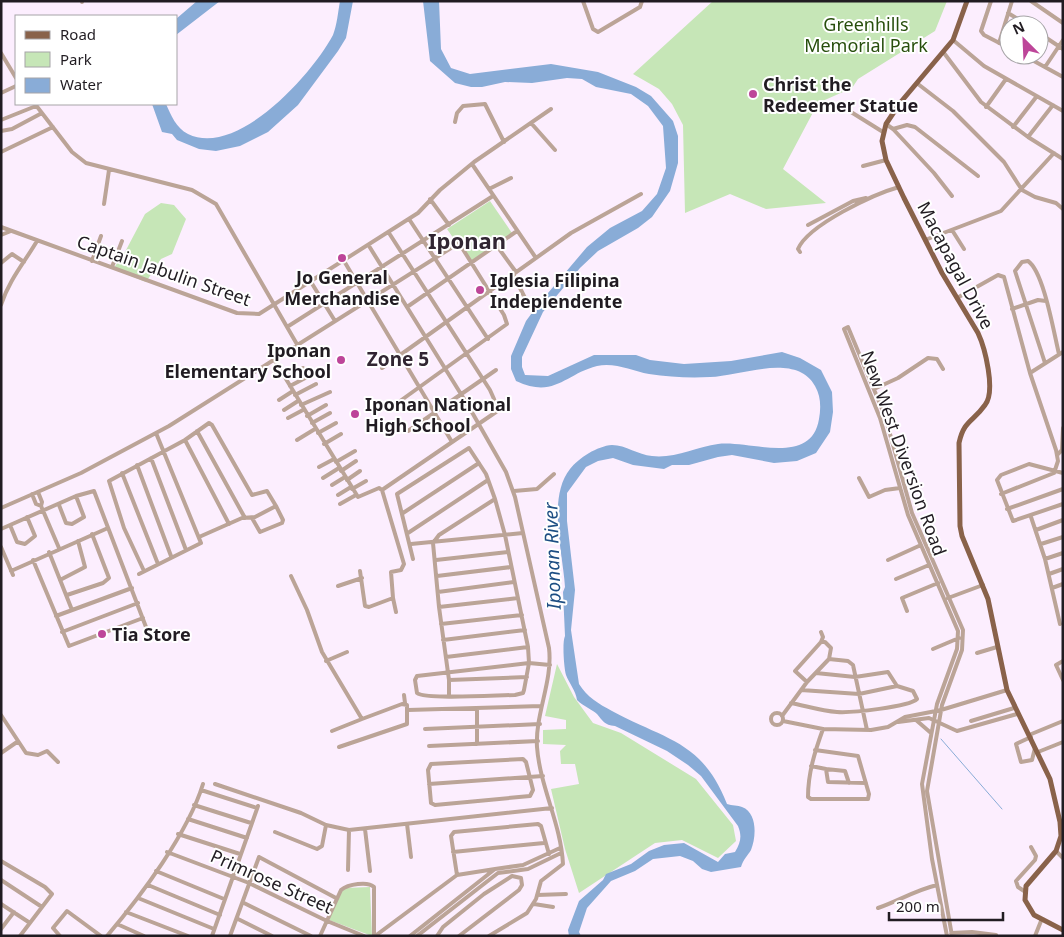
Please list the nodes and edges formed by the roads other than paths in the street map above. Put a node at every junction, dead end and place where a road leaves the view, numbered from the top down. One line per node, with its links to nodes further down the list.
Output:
1 (583, 1): 2 (street)
2 (642, 1)
3 (967, 1): 11 (main road, Macapagal Drive)
4 (991, 1): 13 (street)
5 (1012, 1): 7 (street)
6 (1031, 1): 9 (street)
7 (1008, 13): 8 (street)
8 (1011, 15)
9 (1063, 24)
10 (1049, 39): 14 (street)
11 (953, 40): 16 (main road, Macapagal Drive); 21 (street)
12 (1063, 40): 14 (street)
13 (999, 43)
14 (1061, 47): 18 (street)
15 (1, 53): 19 (street)
16 (944, 53): 22 (main road, Macapagal Drive); 29 (street)
17 (1041, 65): 18 (street)
18 (1045, 67): 20 (street)
19 (15, 76)
20 (1063, 77)
21 (1006, 79): 25 (street); 29 (street)
22 (918, 84): 36 (main road, Macapagal Drive); 55 (street)
23 (15, 86): 24 (street)
24 (1, 93)
25 (1036, 96): 27 (street); 38 (street)
26 (35, 105): 32 (street); 33 (street)
27 (1052, 105): 31 (street); 42 (street)
28 (843, 107): 41 (street)
29 (986, 107): 38 (street)
30 (551, 109): 35 (street, Captain Jabulin Street)
31 (1063, 111)
32 (42, 113): 37 (street); 40 (street)
33 (1, 120)
34 (455, 122): 43 (street)
35 (530, 123): 43 (street, Captain Jabulin Street); 44 (street)
36 (886, 124): 39 (street); 41 (main road, Macapagal Drive)
37 (53, 127): 45 (street); 51 (street)
38 (1013, 127): 42 (street)
39 (893, 129): 52 (street); 59 (street)
40 (1, 131)
41 (883, 132): 48 (main road, Macapagal Drive)
42 (1028, 137): 46 (street)
43 (504, 142): 49 (street, Captain Jabulin Street)
44 (555, 150)
45 (1, 152)
46 (1054, 153): 47 (street); 55 (street)
47 (1063, 158)
48 (886, 160): 50 (street); 54 (main road, Macapagal Drive)
49 (472, 164): 56 (street); 61 (street, Captain Jabulin Street)
50 (864, 166)
51 (109, 170): 62 (street); 107 (street)
52 (978, 176)
53 (511, 178): 56 (street)
54 (899, 187): 60 (street); 74 (main road, Macapagal Drive)
55 (1020, 188): 63 (street); 68 (street)
56 (489, 189): 58 (street)
57 (640, 194): 84 (street)
58 (493, 196): 65 (street); 70 (street)
59 (952, 196)
60 (866, 198): 66 (street); 81 (street)
61 (430, 199): 64 (street, Captain Jabulin Street); 65 (street)
62 (104, 204)
63 (1063, 209)
64 (410, 218): 71 (street, Captain Jabulin Street); 77 (street)
65 (449, 225): 77 (street)
66 (808, 225)
67 (1, 227): 69 (street, Captain Jabulin Street)
68 (952, 230): 74 (street); 80 (street)
69 (12, 231): 72 (street); 75 (street, Captain Jabulin Street)
70 (517, 231): 79 (street); 84 (street)
71 (389, 233): 78 (street, Captain Jabulin Street); 82 (street)
72 (1, 235)
73 (101, 236): 85 (street)
74 (925, 240): 100 (main road, Macapagal Drive)
75 (36, 241): 85 (street, Captain Jabulin Street); 87 (street)
76 (122, 241): 90 (street)
77 (424, 241): 82 (street); 83 (street)
78 (369, 246): 86 (street, Captain Jabulin Street); 91 (street)
79 (497, 246): 89 (street); 93 (street)
80 (964, 249)
81 (800, 252)
82 (403, 254): 91 (street); 92 (street)
83 (435, 258): 89 (street); 92 (street); 94 (street)
84 (536, 258): 93 (street)
85 (92, 261): 90 (street, Captain Jabulin Street)
86 (344, 261): 95 (street, Captain Jabulin Street); 96 (street)
87 (24, 262): 88 (street); 106 (street)
88 (1, 263)
89 (471, 263): 94 (street); 99 (street)
90 (112, 267): 107 (street, Captain Jabulin Street)
91 (382, 267): 96 (street); 97 (street)
92 (414, 271): 97 (street); 98 (street)
93 (514, 273): 99 (street); 102 (street)
94 (449, 278): 98 (street); 109 (street)
95 (311, 282): 104 (street); 107 (street, Captain Jabulin Street)
96 (357, 282): 101 (street); 104 (street)
97 (393, 284): 101 (street); 108 (street)
98 (428, 292): 108 (street); 112 (street)
99 (488, 293): 109 (street); 115 (street)
100 (957, 298): 110 (street); 252 (main road, Macapagal Drive)
101 (367, 300): 111 (street); 119 (street)
102 (526, 300)
103 (1046, 301): 105 (street); 105 (street); 117 (street)
104 (325, 303): 111 (street); 113 (street)
105 (1026, 303): 110 (street); 121 (street)
106 (1, 305)
107 (274, 306): 113 (street)
108 (407, 307): 114 (street)
109 (468, 307): 112 (street); 115 (street)
110 (1012, 309): 127 (street)
111 (335, 321): 116 (street)
112 (446, 322): 114 (street); 118 (street)
113 (287, 327): 116 (street)
114 (426, 337): 119 (street); 124 (street)
115 (488, 339): 118 (street)
116 (298, 346): 120 (street)
117 (1061, 353): 121 (street)
118 (466, 354): 124 (street); 130 (street)
119 (401, 355): 123 (street); 133 (street)
120 (275, 361): 129 (street); 156 (street)
121 (1045, 363): 127 (street)
122 (303, 368): 129 (street)
123 (382, 368)
124 (445, 368): 133 (street); 137 (street)
125 (943, 369): 134 (street)
126 (496, 370): 130 (street)
127 (1030, 373): 164 (street)
128 (309, 376): 132 (street)
129 (286, 378): 132 (street)
130 (483, 380): 137 (street); 151 (street)
131 (316, 384): 138 (street)
132 (290, 386): 135 (street)
133 (419, 387): 142 (street); 146 (street)
134 (874, 389): 184 (street, New West Diversion Road); 260 (street, New West Diversion Road)
135 (293, 391): 138 (street); 139 (street)
136 (330, 392): 140 (street)
137 (462, 394): 146 (street); 151 (street)
138 (295, 395): 140 (street)
139 (279, 400)
140 (300, 403): 143 (street); 144 (street)
141 (326, 405): 147 (street)
142 (389, 409)
143 (284, 410)
144 (304, 410): 147 (street); 148 (street)
145 (330, 413): 149 (street)
146 (435, 413): 155 (street); 160 (street)
147 (307, 416): 149 (street)
148 (288, 418)
149 (312, 423): 154 (street)
150 (336, 423): 154 (street)
151 (479, 424): 160 (street); 187 (street)
152 (1063, 428): 164 (street)
153 (197, 431): 158 (street); 198 (street); 205 (street)
154 (317, 431): 159 (street); 161 (street)
155 (408, 431)
156 (156, 433): 162 (street); 188 (street)
157 (341, 434): 161 (street)
158 (185, 440): 162 (street); 208 (street)
159 (298, 440)
160 (452, 442): 186 (street)
161 (324, 444): 166 (street)
162 (165, 451): 165 (street); 217 (street)
163 (355, 451): 166 (street)
164 (1057, 455): 173 (street)
165 (151, 458): 169 (street); 226 (street)
166 (335, 461): 170 (street); 171 (street)
167 (356, 461): 171 (street)
168 (479, 463): 180 (street); 202 (street); 202 (street)
169 (137, 465): 175 (street); 230 (street)
170 (319, 467)
171 (340, 469): 177 (street); 178 (street)
172 (360, 471): 178 (street)
173 (1057, 471): 174 (street); 190 (street); 190 (street)
174 (1063, 472)
175 (122, 473): 236 (street); 241 (street)
176 (554, 474): 187 (street)
177 (323, 478)
178 (346, 478): 182 (street); 183 (street)
179 (859, 478): 184 (street)
180 (488, 480): 194 (street); 213 (street)
181 (366, 481): 183 (street)
182 (332, 485)
183 (351, 488): 191 (street); 192 (street)
184 (900, 488): 223 (street, New West Diversion Road)
185 (1063, 489): 201 (street)
186 (382, 490): 192 (street); 258 (street)
187 (514, 491): 214 (street)
188 (38, 492): 189 (street); 200 (street)
189 (32, 494): 199 (street); 200 (street)
190 (1001, 494): 201 (street)
191 (338, 495)
192 (356, 495): 196 (street)
193 (76, 496): 195 (street); 195 (street); 210 (street)
194 (495, 499): 216 (street); 220 (street)
195 (59, 504): 200 (street)
196 (340, 504)
197 (1063, 504): 204 (street)
198 (276, 506): 206 (street); 206 (street)
199 (1, 508)
200 (42, 508): 203 (street); 225 (street)
201 (1007, 510): 204 (street)
202 (403, 513): 213 (street)
203 (27, 517): 209 (street); 209 (street)
204 (1031, 517): 212 (street)
205 (245, 518): 206 (street); 208 (street)
206 (252, 518)
207 (1063, 520): 212 (street)
208 (229, 524): 217 (street)
209 (10, 525): 211 (street)
210 (108, 528): 215 (street); 254 (street)
211 (1, 529)
212 (1036, 530): 222 (street)
213 (408, 533): 221 (street)
214 (523, 533): 216 (street); 291 (street)
215 (92, 534): 219 (street); 257 (street)
216 (505, 535): 220 (street); 228 (street)
217 (199, 537): 226 (street)
218 (1063, 537): 222 (street)
219 (78, 541): 225 (street); 248 (street)
220 (433, 542): 221 (street); 234 (street)
221 (411, 544): 231 (street)
222 (1041, 544): 232 (street)
223 (921, 545): 235 (street); 237 (street, New West Diversion Road)
224 (1, 547): 233 (street)
225 (59, 548): 227 (street)
226 (186, 550): 230 (street)
227 (49, 552): 233 (street); 248 (street)
228 (508, 552): 234 (street); 238 (street)
229 (1063, 552): 232 (street)
230 (171, 556): 236 (street)
231 (413, 559)
232 (1046, 559): 243 (street)
233 (33, 560): 269 (street)
234 (436, 560): 245 (street)
235 (888, 560)
236 (158, 564): 241 (street)
237 (930, 565): 247 (street); 250 (street, New West Diversion Road)
238 (511, 567): 245 (street); 249 (street)
239 (1063, 569): 243 (street)
240 (360, 570): 246 (street)
241 (144, 571): 242 (street)
242 (139, 574)
243 (1049, 574): 255 (street)
244 (291, 576): 288 (street)
245 (437, 576): 256 (street)
246 (362, 578): 253 (street); 258 (street)
247 (896, 579)
248 (60, 580): 257 (street)
249 (514, 582): 256 (street); 259 (street)
250 (938, 584): 260 (street, New West Diversion Road); 267 (street)
251 (1063, 584): 255 (street)
252 (983, 585): 260 (street); 282 (main road, Macapagal Drive)
253 (338, 586)
254 (132, 588): 262 (street); 265 (street)
255 (1052, 588): 263 (street)
256 (438, 592): 264 (street)
257 (66, 595): 265 (street)
258 (394, 598): 266 (street)
259 (518, 598): 264 (street); 268 (street)
260 (947, 598): 278 (street, New West Diversion Road); 313 (street, New West Diversion Road)
261 (1063, 601): 263 (street)
262 (138, 603): 270 (street); 276 (street)
263 (1056, 603): 271 (street)
264 (439, 607): 272 (street)
265 (72, 610): 269 (street)
266 (396, 612)
267 (907, 612)
268 (522, 615): 272 (street); 275 (street)
269 (56, 616): 276 (street)
270 (143, 618): 274 (street); 276 (street)
271 (1061, 618): 273 (street)
272 (441, 624): 279 (street)
273 (1060, 624)
274 (146, 627)
275 (525, 630): 279 (street); 281 (street)
276 (62, 632)
277 (821, 632): 280 (street)
278 (959, 638): 283 (street); 312 (street, New West Diversion Road)
279 (443, 640): 286 (street)
280 (821, 642): 287 (street); 298 (street)
281 (528, 647): 286 (street); 290 (street)
282 (997, 647): 285 (street); 301 (main road, Macapagal Drive)
283 (933, 649)
284 (347, 652): 288 (street)
285 (977, 653)
286 (446, 657): 292 (street)
287 (829, 659): 293 (street); 295 (street)
288 (326, 661): 320 (street)
289 (1063, 661): 297 (street)
290 (529, 663): 291 (street); 292 (street); 294 (street)
291 (550, 664): 307 (street)
292 (448, 671): 296 (street); 304 (street)
293 (816, 673): 295 (street); 298 (street)
294 (527, 677): 296 (street); 304 (street)
295 (855, 677): 299 (street); 302 (street)
296 (449, 680): 304 (street)
297 (1063, 680)
298 (807, 682): 300 (street)
299 (896, 686): 302 (street); 311 (street)
300 (801, 690): 302 (street); 306 (street)
301 (1007, 690): 309 (main road, Macapagal Drive); 313 (street)
302 (859, 694): 311 (street)
303 (404, 695): 305 (street)
304 (449, 696)
305 (405, 703): 310 (street); 320 (street)
306 (791, 703): 311 (street); 318 (street)
307 (541, 706): 308 (street); 326 (street)
308 (476, 708): 310 (street); 327 (street)
309 (1014, 708): 314 (street); 316 (main road, Macapagal Drive)
310 (408, 710): 340 (street)
311 (862, 710): 331 (street)
312 (936, 710): 313 (street); 315 (street); 323 (street, New West Diversion Road)
313 (941, 710): 323 (street, New West Diversion Road)
314 (1004, 712): 319 (street); 330 (street)
315 (918, 714): 321 (street); 325 (street)
316 (1017, 714): 319 (street); 334 (main road, Macapagal Drive)
317 (1, 715): 336 (street)
318 (782, 716): 322 (street); 322 (street)
319 (1006, 718): 330 (street)
320 (362, 719): 332 (street)
321 (918, 720): 323 (street); 325 (street); 333 (street)
322 (783, 721): 329 (street)
323 (936, 721): 330 (street); 333 (street, New West Diversion Road); 411 (street, New West Diversion Road)
324 (1063, 721): 334 (street)
325 (898, 722): 331 (street)
326 (540, 724): 327 (street); 335 (street)
327 (477, 727): 328 (street); 338 (street)
328 (425, 729)
329 (823, 729): 331 (street); 342 (street)
330 (968, 729)
331 (867, 730)
332 (332, 731)
333 (931, 733): 386 (street, New West Diversion Road)
334 (1030, 736): 341 (main road, Macapagal Drive); 341 (street)
335 (538, 741): 338 (street); 347 (street)
336 (17, 742): 343 (street); 344 (street)
337 (1063, 742): 341 (street)
338 (477, 744): 339 (street)
339 (429, 746)
340 (339, 747)
341 (1036, 749): 369 (main road, Macapagal Drive)
342 (815, 750): 345 (street); 350 (street)
343 (2, 751)
344 (58, 762)
345 (811, 766): 346 (street); 350 (street)
346 (826, 768): 349 (street); 349 (street)
347 (543, 776): 348 (street); 356 (street)
348 (530, 778): 353 (street); 353 (street); 353 (street)
349 (849, 783): 350 (street)
350 (866, 783)
351 (202, 784): 354 (street)
352 (215, 784): 360 (street)
353 (429, 784)
354 (201, 790): 355 (street); 358 (street)
355 (194, 804): 357 (street); 358 (street)
356 (552, 808): 359 (street); 368 (street)
357 (188, 819): 364 (street); 365 (street)
358 (251, 823): 365 (street)
359 (408, 824): 361 (street); 374 (street)
360 (326, 825): 362 (street); 363 (street)
361 (365, 829): 362 (street); 379 (street)
362 (349, 830): 377 (street)
363 (275, 832)
364 (178, 834): 370 (street); 372 (street)
365 (247, 838): 372 (street)
366 (544, 843): 371 (street); 371 (street); 373 (street)
367 (1031, 847): 387 (street)
368 (561, 850): 373 (street); 389 (street)
369 (1056, 851): 375 (street); 387 (main road, Macapagal Drive)
370 (168, 852): 378 (street); 382 (street, Primrose Street)
371 (453, 852): 381 (street)
372 (240, 854): 382 (street)
373 (549, 855): 380 (street)
374 (411, 857)
375 (1063, 858)
376 (1, 861): 396 (street)
377 (348, 870)
378 (156, 871): 385 (street); 392 (street)
379 (370, 871)
380 (496, 871): 381 (street); 408 (street); 427 (street)
381 (456, 875): 425 (street)
382 (233, 877): 384 (street, Primrose Street); 392 (street)
383 (1, 880): 396 (street)
384 (249, 883): 391 (street); 393 (street); 403 (street, Primrose Street)
385 (148, 885): 390 (street); 401 (street)
386 (937, 885): 398 (street); 431 (street, New West Diversion Road)
387 (1024, 890): 404 (main road)
388 (566, 894): 389 (street)
389 (537, 895): 395 (street)
390 (138, 898): 400 (street); 409 (street)
391 (336, 898): 403 (street); 425 (street)
392 (224, 900): 401 (street)
393 (244, 903): 402 (street); 422 (street)
394 (1, 904): 399 (street)
395 (534, 904): 397 (street); 430 (street)
396 (42, 907): 405 (street)
397 (553, 907)
398 (878, 908)
399 (14, 912): 405 (street); 407 (street)
400 (126, 912): 406 (street); 419 (street)
401 (220, 915): 409 (street)
402 (238, 919): 412 (street); 421 (street)
403 (327, 921): 423 (street); 424 (street, Primrose Street)
404 (1041, 921): 410 (main road); 432 (street)
405 (30, 923): 414 (street)
406 (117, 924): 417 (street); 418 (street)
407 (1, 929)
408 (418, 929): 426 (street); 427 (street)
409 (214, 930): 420 (street)
410 (1063, 930)
411 (952, 934): 413 (street)
412 (232, 935)
413 (996, 935)
414 (20, 936)
415 (60, 936): 416 (street)
416 (102, 936)
417 (107, 936)
418 (144, 936)
419 (188, 936)
420 (212, 936)
421 (272, 936)
422 (311, 936)
423 (320, 936)
424 (364, 936)
425 (374, 936)
426 (410, 936)
427 (418, 936)
428 (436, 936): 429 (street)
429 (459, 936)
430 (490, 936)
431 (947, 936)
432 (1034, 936)

